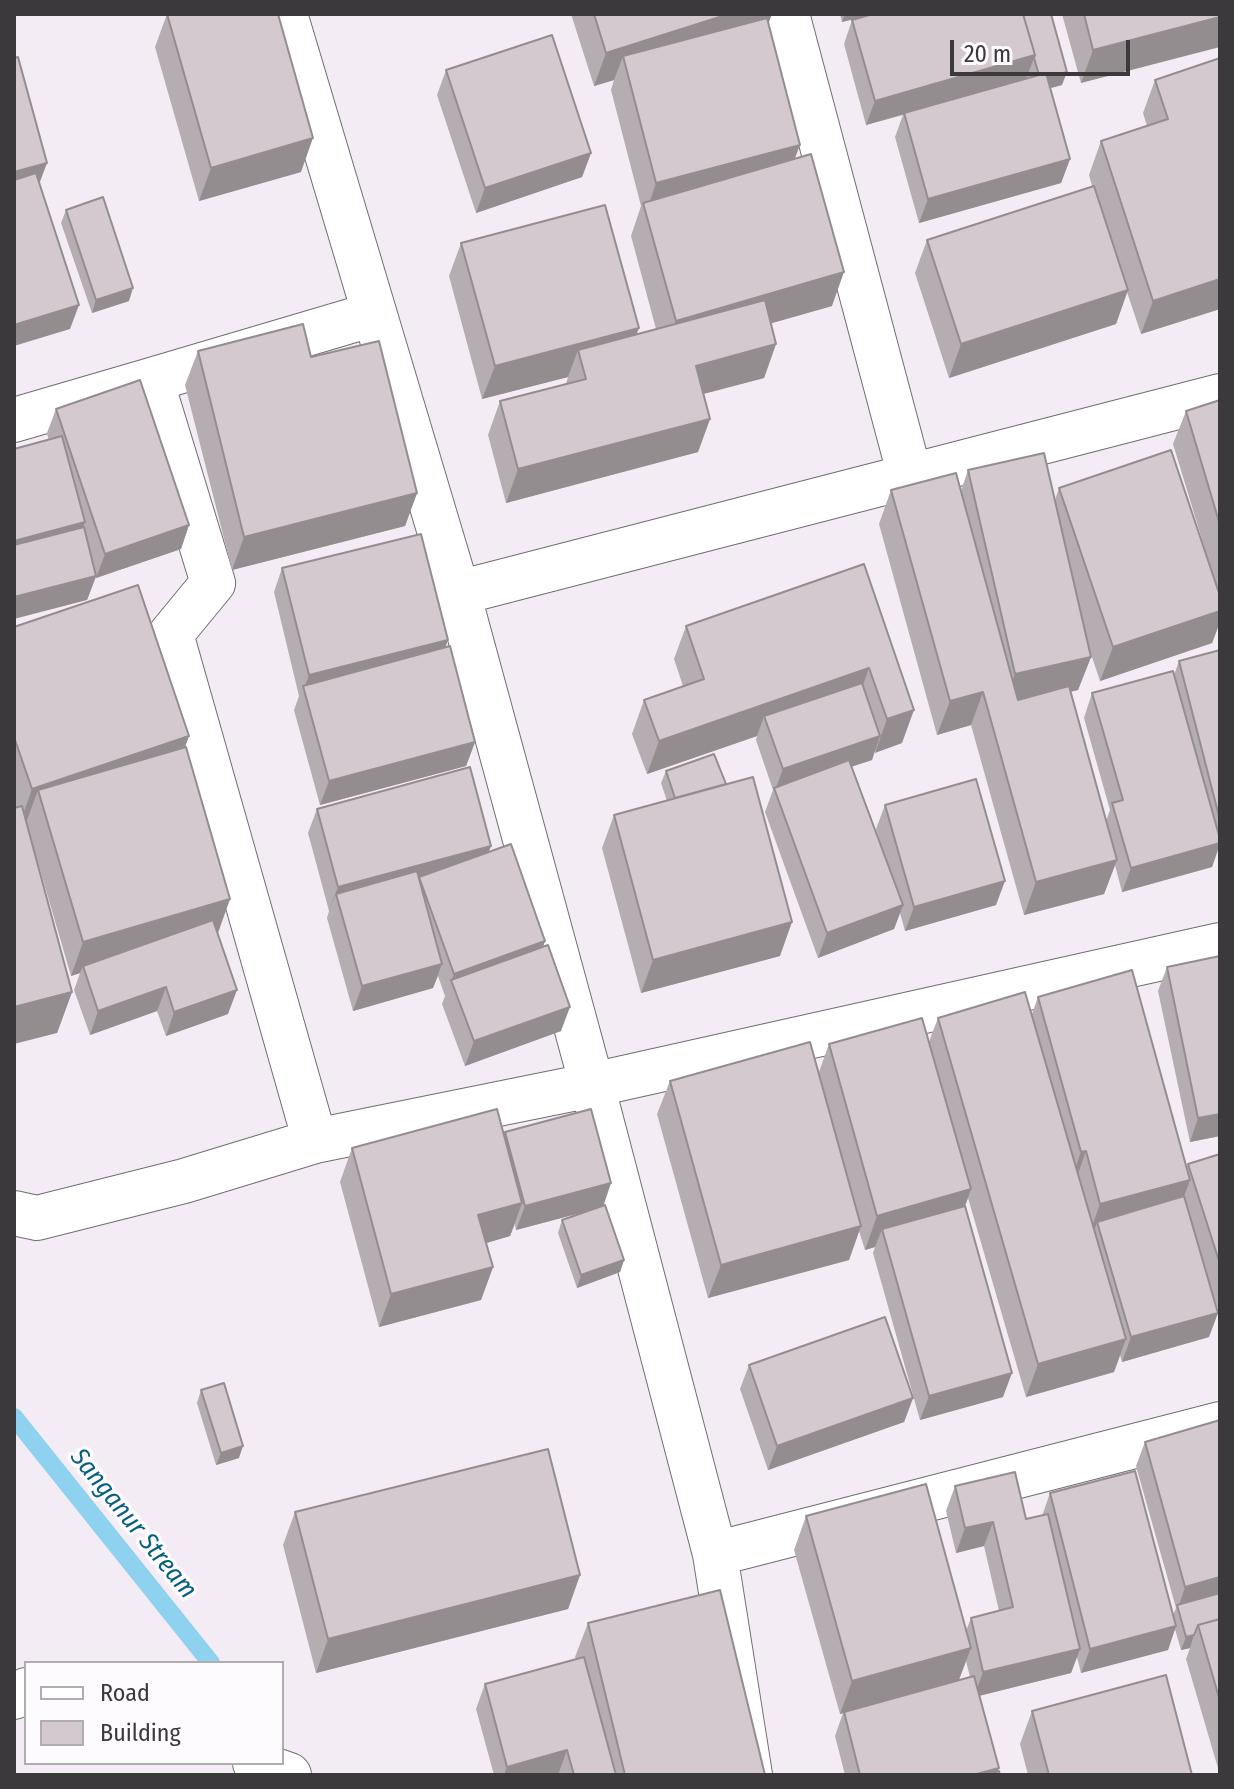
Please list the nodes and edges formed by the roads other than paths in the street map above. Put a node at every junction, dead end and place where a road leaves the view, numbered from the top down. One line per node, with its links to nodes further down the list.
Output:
1 (285, 14): 3 (street)
2 (787, 14): 7 (street)
3 (374, 314): 4 (street); 8 (street)
4 (151, 380): 6 (street); 11 (street)
5 (1220, 396): 7 (street)
6 (14, 420)
7 (910, 476): 8 (street)
8 (458, 593): 10 (street)
9 (1220, 945): 10 (street)
10 (592, 1085): 11 (street); 14 (street)
11 (315, 1141): 12 (street)
12 (14, 1213)
13 (1220, 1424): 14 (street)
14 (715, 1554): 15 (street)
15 (750, 1775)

